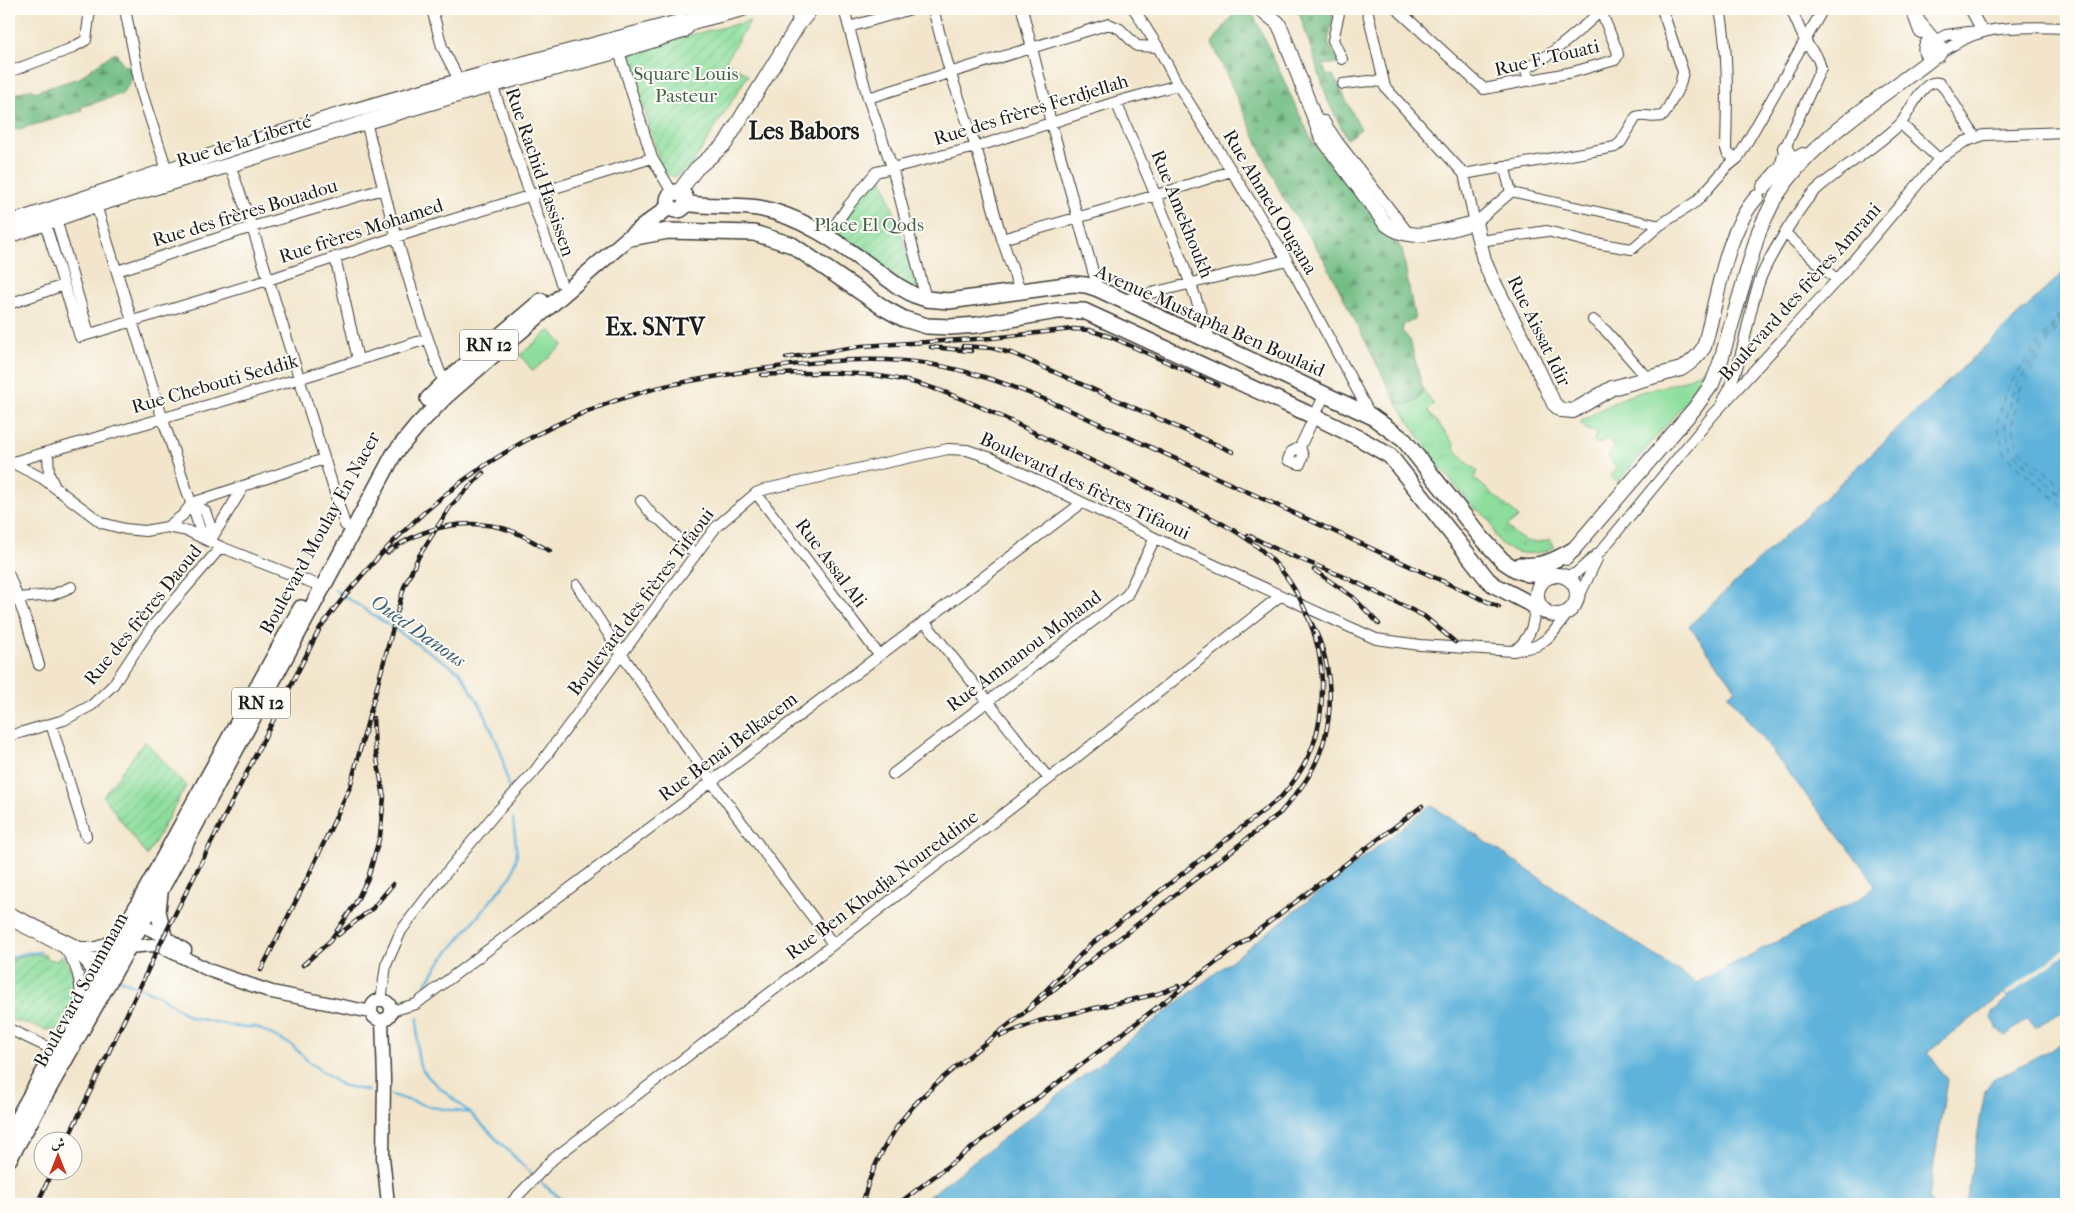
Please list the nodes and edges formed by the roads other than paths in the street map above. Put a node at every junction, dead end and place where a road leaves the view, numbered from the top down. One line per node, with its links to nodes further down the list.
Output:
1 (90, 9): 36 (street)
2 (125, 9): 62 (street)
3 (432, 9): 43 (street)
4 (743, 9): 23 (main road)
5 (796, 9): 24 (street)
6 (811, 9): 24 (main road)
7 (844, 9): 26 (street)
8 (910, 9): 26 (street)
9 (933, 9): 38 (street)
10 (1022, 9): 32 (street)
11 (1134, 9): 33 (street, Rue Ahmed Ougana)
12 (1340, 9): 35 (street)
13 (1368, 9): 40 (street)
14 (1397, 9): 39 (street, Rue F. Touati)
15 (1662, 9): 60 (street)
16 (1720, 9): 56 (street)
17 (1791, 9): 30 (street)
18 (1823, 9): 30 (street)
19 (1913, 9): 25 (main road)
20 (1970, 9): 28 (street)
21 (1601, 10): 39 (street); 39 (street, Rue F. Touati)
22 (1268, 11): 75 (main road)
23 (693, 17): 31 (main road)
24 (798, 25): 71 (main road)
25 (1922, 26): 29 (street); 34 (main road)
26 (848, 27): 45 (street)
27 (2066, 29): 28 (street)
28 (1983, 32): 29 (street); 34 (street)
29 (1946, 35): 34 (street)
30 (1805, 41): 53 (street); 56 (street)
31 (617, 45): 37 (main road, Rue de la Liberté); 44 (main road, Rue de la Liberté); 55 (street)
32 (1032, 47): 33 (street); 38 (street); 48 (street)
33 (1158, 47): 42 (street, Rue Ahmed Ougana)
34 (1931, 50): 54 (main road)
35 (1342, 59)
36 (9, 72)
37 (487, 72): 43 (main road, Rue de la Liberté); 44 (street, Rue Rachid Hassissen)
38 (950, 72): 45 (street); 52 (street)
39 (1530, 81)
40 (1384, 82): 41 (street); 65 (street)
41 (1343, 84)
42 (1178, 85): 46 (street, Rue des frères Ferdjellah); 63 (street, Rue Ahmed Ougana)
43 (462, 86): 44 (main road, Rue de la Liberté); 47 (main road, Rue de la Liberté); 62 (main road, Rue de la Liberté)
44 (492, 86): 69 (street, Rue Rachid Hassissen)
45 (868, 98): 61 (street)
46 (1116, 102): 48 (street, Rue des frères Ferdjellah); 68 (street, Rue Amekhoukh)
47 (366, 122): 59 (main road, Rue de la Liberté); 66 (street)
48 (1051, 124): 52 (street, Rue des frères Ferdjellah); 73 (street)
49 (1901, 124): 51 (street); 58 (street); 80 (street)
50 (2066, 132): 51 (street, Boulevard des frères Amrani)
51 (1975, 137): 58 (street, Boulevard des frères Amrani)
52 (976, 147): 61 (street, Rue des frères Ferdjellah); 86 (street)
53 (1785, 148): 57 (main road); 64 (street)
54 (1816, 148): 57 (main road); 70 (main road)
55 (652, 158): 69 (street, Rue frères Mohamed); 71 (street)
56 (1738, 158): 77 (street)
57 (1797, 158): 64 (main road)
58 (1939, 159): 93 (street, Boulevard des frères Amrani)
59 (230, 166): 72 (main road, Rue de la Liberté); 78 (street)
60 (1504, 166): 65 (street); 67 (street)
61 (892, 167): 84 (street, Rue des frères Ferdjellah); 99 (street)
62 (167, 170): 76 (main road, Rue de la Liberté)
63 (1231, 171): 68 (street); 90 (street, Rue Ahmed Ougana)
64 (1778, 171): 70 (main road)
65 (1464, 174): 75 (street)
66 (383, 189): 78 (street, Rue des frères Bouadou); 83 (street)
67 (1511, 192): 75 (street); 77 (street)
68 (1157, 195): 73 (street); 95 (street, Rue Amekhoukh)
69 (530, 197): 83 (street, Rue frères Mohamed); 94 (street, Rue Rachid Hassissen)
70 (1766, 199): 81 (main road, Rue Aissat Idir); 88 (main road)
71 (676, 201): 79 (main road); 84 (main road, Avenue Mustapha Ben Boulaid); 85 (main road, Boulevard Moulay En Nacer / RN 12); 94 (main road, Boulevard Moulay En Nacer / RN 12)
72 (96, 205): 74 (main road, Rue de la Liberté); 91 (street)
73 (1078, 217): 86 (street); 97 (street)
74 (51, 221): 82 (main road, Rue de la Liberté); 96 (street); 104 (street)
75 (1475, 223): 87 (main road, Rue Aissat Idir)
76 (9, 224)
77 (1660, 225): 87 (street)
78 (252, 226): 91 (street, Rue des frères Bouadou); 92 (street)
79 (688, 232): 85 (main road); 116 (main road)
80 (1786, 234): 93 (street); 113 (street)
81 (1734, 235): 88 (main road); 109 (main road, Rue Aissat Idir)
82 (9, 236)
83 (396, 237): 89 (street, Rue frères Mohamed); 105 (street)
84 (826, 238): 99 (main road, Avenue Mustapha Ben Boulaid)
85 (626, 239): 138 (main road, Boulevard Moulay En Nacer / RN 12)
86 (1002, 239): 98 (street)
87 (1480, 241): 109 (main road, Rue Aissat Idir)
88 (1755, 246): 132 (main road)
89 (335, 258): 92 (street, Rue frères Mohamed); 107 (street)
90 (1287, 260): 95 (street); 114 (street, Rue Ahmed Ougana)
91 (117, 271): 103 (street)
92 (268, 280): 103 (street, Rue frères Mohamed); 108 (street)
93 (1838, 280): 113 (street, Boulevard des frères Amrani)
94 (561, 284): 110 (main road, Boulevard Moulay En Nacer / RN 12)
95 (1192, 284): 100 (street); 106 (street, Rue Amekhoukh)
96 (64, 285): 101 (street); 104 (street)
97 (1098, 289): 98 (main road, Avenue Mustapha Ben Boulaid); 100 (main road, Avenue Mustapha Ben Boulaid)
98 (1020, 291): 99 (main road, Avenue Mustapha Ben Boulaid)
99 (926, 299)
100 (1122, 300): 106 (main road, Avenue Mustapha Ben Boulaid)
101 (9, 304)
102 (1594, 320): 109 (street)
103 (133, 321): 104 (street, Rue frères Mohamed); 115 (street)
104 (85, 335)
105 (427, 339): 107 (street, Rue Chebouti Seddik); 110 (street)
106 (1211, 342): 111 (main road, Avenue Mustapha Ben Boulaid)
107 (358, 360): 108 (street, Rue Chebouti Seddik)
108 (298, 379): 115 (street, Rue Chebouti Seddik); 120 (street)
109 (1648, 379)
110 (444, 383): 128 (main road, Boulevard Moulay En Nacer / RN 12)
111 (1325, 394): 112 (street); 114 (main road, Avenue Mustapha Ben Boulaid); 116 (street, Avenue Mustapha Ben Boulaid)
112 (1336, 409)
113 (1713, 415): 134 (street, Boulevard des frères Amrani)
114 (1372, 416): 136 (main road, Avenue Mustapha Ben Boulaid)
115 (162, 417): 119 (street, Rue Chebouti Seddik); 125 (street)
116 (1314, 417): 117 (street); 118 (street, Avenue Mustapha Ben Boulaid); 141 (main road)
117 (1331, 419)
118 (1300, 447)
119 (48, 452): 121 (street, Rue Chebouti Seddik); 123 (street)
120 (324, 459): 122 (street); 128 (street)
121 (11, 462): 123 (street)
122 (244, 486): 125 (street); 131 (street)
123 (56, 490): 129 (street)
124 (756, 493): 127 (street, Boulevard des frères Tifaoui); 135 (street, Boulevard des frères Tifaoui); 148 (street, Rue Assal Ali)
125 (192, 502): 129 (street); 131 (street)
126 (641, 502): 135 (street)
127 (1082, 502): 130 (street, Boulevard des frères Tifaoui); 145 (street, Rue Benai Belkacem)
128 (345, 525): 138 (main road, Boulevard Moulay En Nacer / RN 12)
129 (167, 527): 131 (street)
130 (1155, 538): 142 (street, Boulevard des frères Tifaoui); 150 (street, Rue Amnanou Mohand)
131 (207, 540): 133 (street)
132 (1576, 546): 136 (main road); 141 (main road); 141 (main road)
133 (221, 547): 138 (street); 151 (street, Rue des frères Daoud)
134 (1601, 551): 141 (street, Boulevard des frères Amrani); 144 (street, Boulevard des frères Amrani)
135 (696, 554): 147 (street, Boulevard des frères Tifaoui)
136 (1503, 561): 141 (main road, Avenue Mustapha Ben Boulaid)
137 (9, 575): 143 (street)
138 (319, 585): 157 (main road, Boulevard Moulay En Nacer / RN 12)
139 (577, 585): 147 (street)
140 (71, 587): 143 (street)
141 (1551, 587): 144 (main road); 144 (main road); 146 (street)
142 (1280, 596): 146 (street, Boulevard des frères Tifaoui); 154 (street, Rue Ben Khodja Noureddine)
143 (13, 600): 149 (street)
144 (1574, 605): 146 (street, Boulevard des frères Tifaoui)
145 (924, 622): 148 (street, Rue Benai Belkacem); 150 (street)
146 (1513, 651)
147 (621, 655): 155 (street); 167 (street, Boulevard des frères Tifaoui)
148 (879, 655): 155 (street, Rue Benai Belkacem)
149 (39, 665)
150 (987, 701): 153 (street, Rue Amnanou Mohand); 154 (street)
151 (51, 724): 152 (street, Rue des frères Daoud); 156 (street)
152 (9, 736)
153 (893, 774)
154 (1049, 779): 163 (street, Rue Ben Khodja Noureddine)
155 (711, 782): 163 (street); 171 (street, Rue Benai Belkacem)
156 (86, 836)
157 (155, 890): 160 (main road, Boulevard Soummam / RN 12); 161 (main road)
158 (9, 912): 162 (street)
159 (9, 920): 162 (street)
160 (130, 931): 161 (street); 161 (street); 162 (street); 165 (main road, Boulevard Soummam / RN 12); 168 (main road, Boulevard Soummam / RN 12)
161 (162, 941): 170 (street)
162 (64, 944): 164 (street); 169 (street)
163 (833, 944): 177 (street, Rue Ben Khodja Noureddine)
164 (81, 956): 165 (street); 166 (street)
165 (107, 956): 166 (main road, Boulevard Soummam / RN 12)
166 (94, 980): 168 (street); 169 (main road, Boulevard Soummam / RN 12)
167 (381, 1000): 170 (street); 171 (street)
168 (97, 1002): 175 (main road, Boulevard Soummam / RN 12)
169 (81, 1005): 173 (main road, Boulevard Soummam / RN 12)
170 (371, 1012): 171 (street)
171 (387, 1016): 176 (street)
172 (9, 1029): 173 (street)
173 (56, 1051): 174 (main road, Boulevard Soummam / RN 12)
174 (9, 1134)
175 (9, 1159)
176 (388, 1204)
177 (510, 1204)

